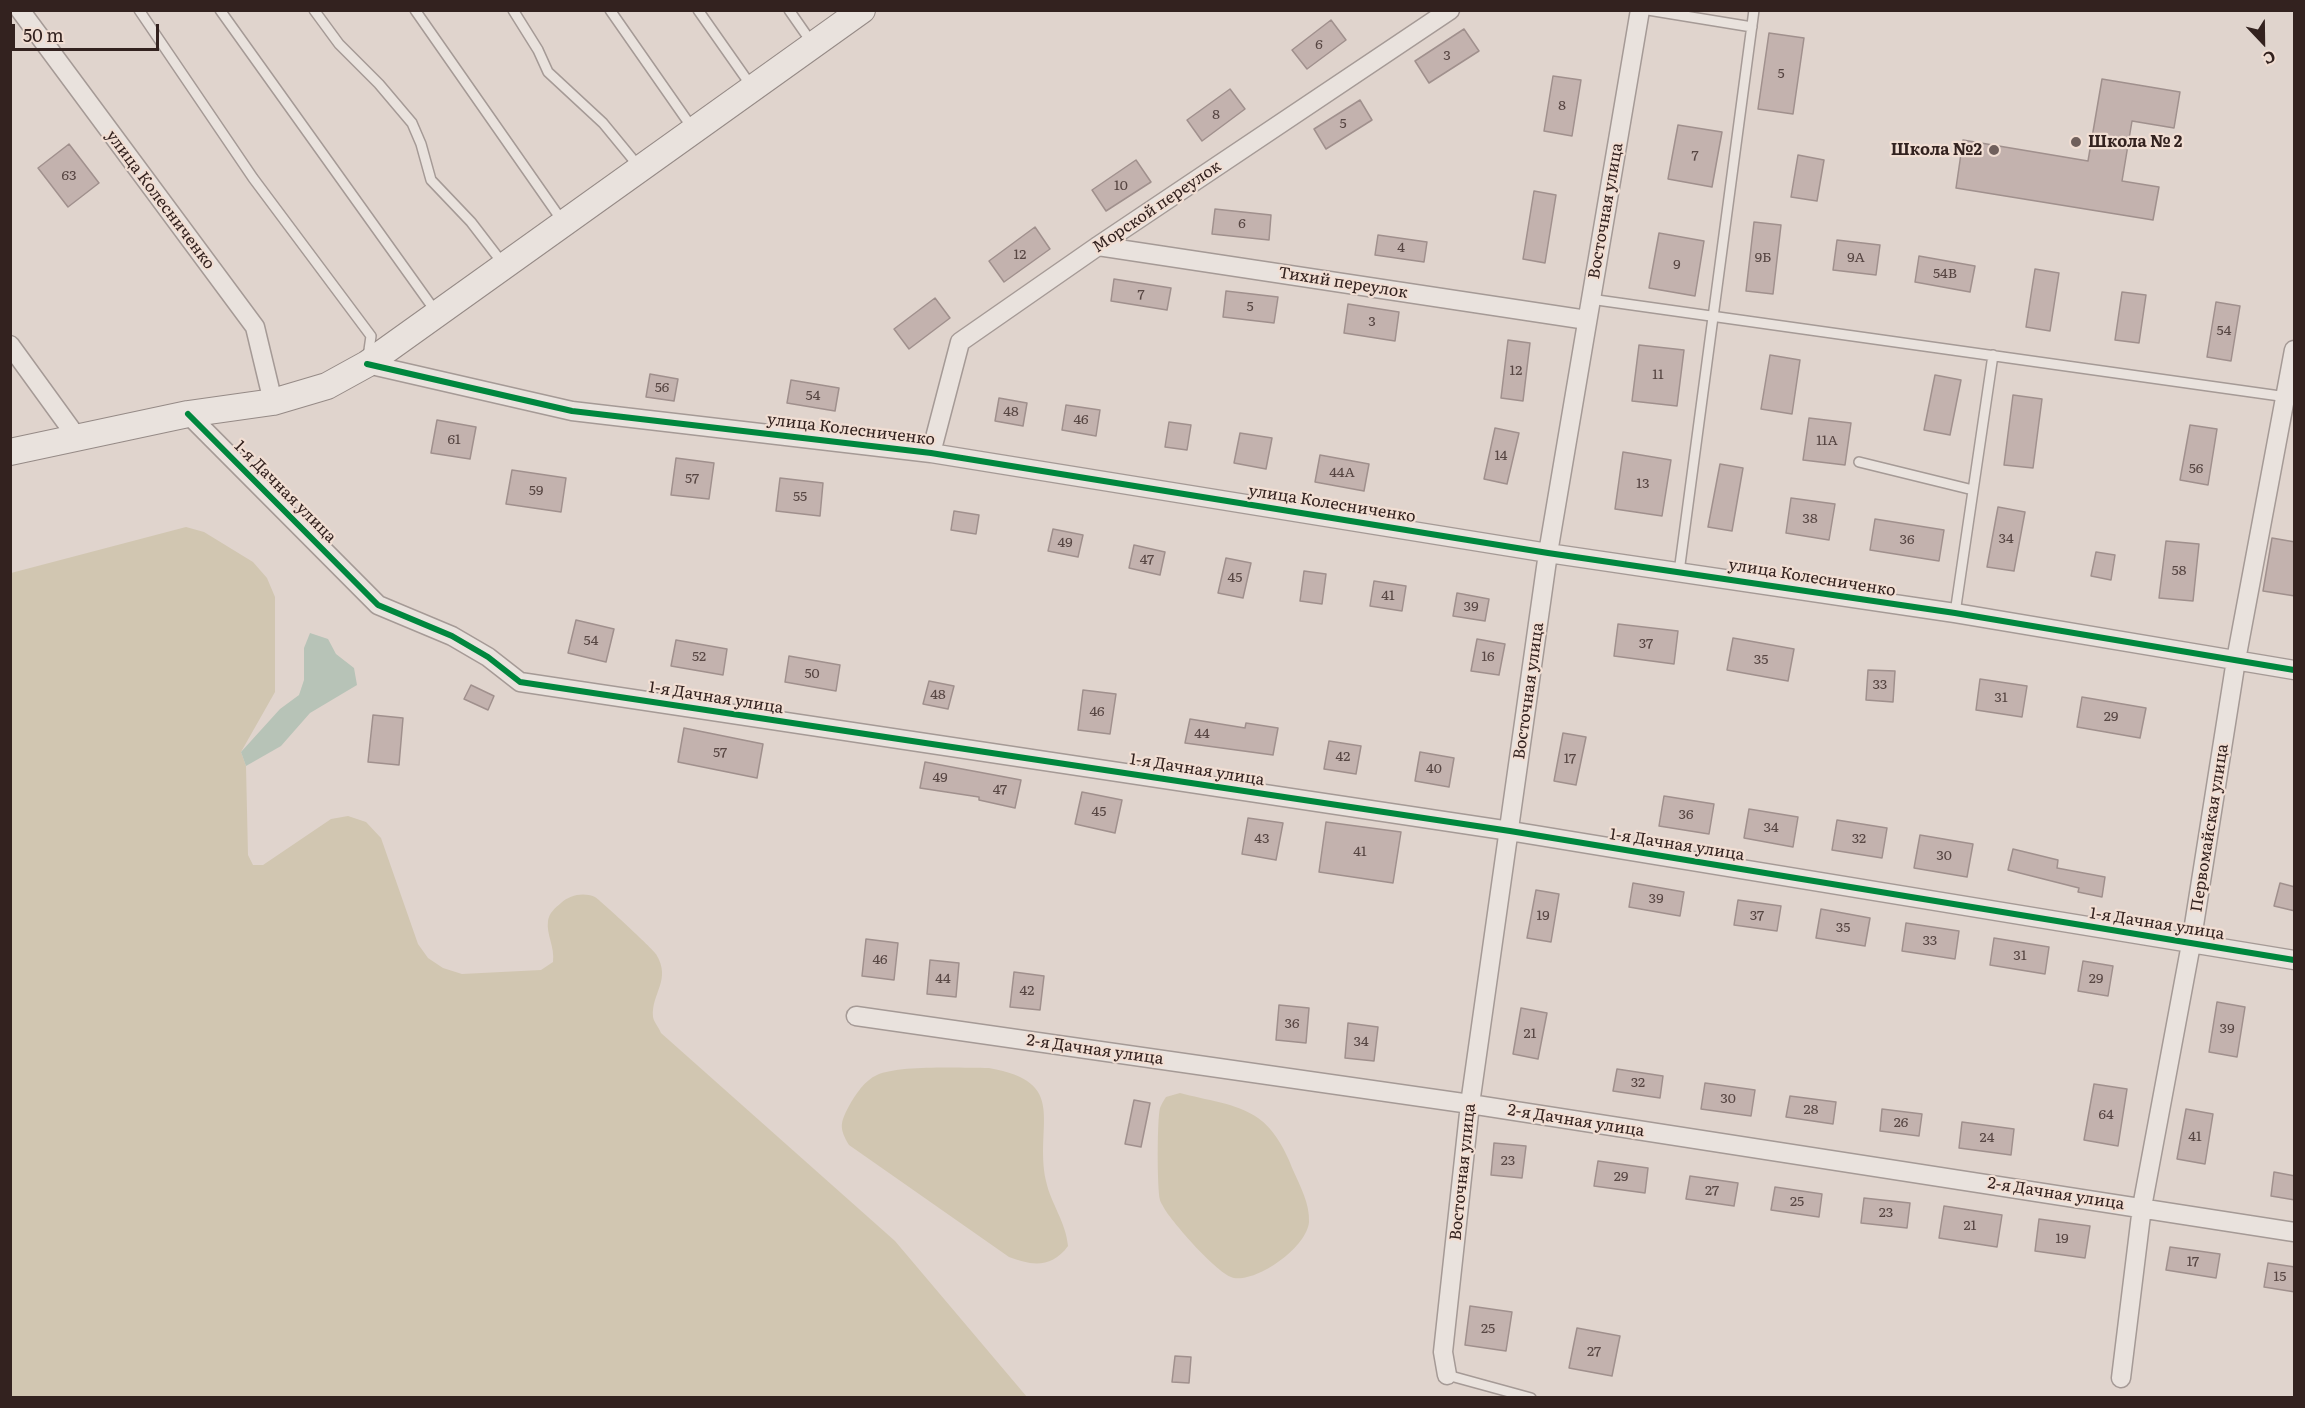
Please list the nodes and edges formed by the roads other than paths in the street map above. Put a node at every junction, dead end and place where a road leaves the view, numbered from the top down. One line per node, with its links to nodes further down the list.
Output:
1 (20, 10): 32 (street, улица Колесниченко)
2 (140, 10): 30 (lane)
3 (220, 10): 24 (lane)
4 (314, 10): 22 (lane)
5 (415, 10): 20 (lane)
6 (513, 10): 19 (lane)
7 (610, 10): 18 (lane)
8 (698, 10): 17 (lane)
9 (789, 10): 16 (lane)
10 (862, 10): 16 (main road)
11 (1450, 10): 21 (street, Морской переулок)
12 (1640, 10): 23 (street, Восточная улица)
13 (1648, 10): 15 (lane)
14 (1754, 10): 15 (lane)
15 (1752, 27): 25 (lane)
16 (814, 45): 17 (main road)
17 (753, 88): 18 (main road)
18 (694, 130): 19 (main road)
19 (640, 169): 20 (main road)
20 (564, 223): 22 (main road)
21 (1098, 246): 26 (street, Тихий переулок); 36 (street, Морской переулок)
22 (505, 265): 24 (main road)
23 (1590, 299): 25 (lane); 26 (street, Восточная улица)
24 (437, 314): 30 (main road)
25 (1713, 316): 29 (lane); 40 (lane)
26 (1587, 320): 39 (street, Восточная улица)
27 (10, 345): 34 (street)
28 (2295, 350): 31 (street, Первомайская улица)
29 (1994, 355): 31 (lane); 38 (lane)
30 (367, 364): 32 (main road); 36 (street, улица Колесниченко)
31 (2287, 397): 42 (street, Первомайская улица)
32 (273, 402): 33 (main road)
33 (188, 414): 34 (main road); 44 (street, 1-я Дачная улица)
34 (76, 436): 35 (main road)
35 (10, 452)
36 (931, 453): 39 (street, улица Колесниченко)
37 (1859, 462): 38 (lane)
38 (1973, 490): 41 (lane)
39 (1548, 553): 40 (street, улица Колесниченко); 44 (street, Восточная улица)
40 (1679, 572): 41 (street, улица Колесниченко)
41 (1955, 613): 42 (street, улица Колесниченко)
42 (2236, 660): 43 (street, улица Колесниченко); 45 (street, Первомайская улица)
43 (2295, 670)
44 (1510, 831): 45 (street, 1-я Дачная улица); 48 (street, Восточная улица)
45 (2191, 944): 46 (street, 1-я Дачная улица); 49 (street, Первомайская улица)
46 (2295, 960)
47 (856, 1016): 48 (street, 2-я Дачная улица)
48 (1470, 1104): 49 (street, 2-я Дачная улица); 51 (street, Восточная улица)
49 (2142, 1207): 50 (street, 2-я Дачная улица); 52 (street, Первомайская улица)
50 (2295, 1232)
51 (1447, 1375): 53 (lane)
52 (2121, 1378)
53 (1531, 1398)

